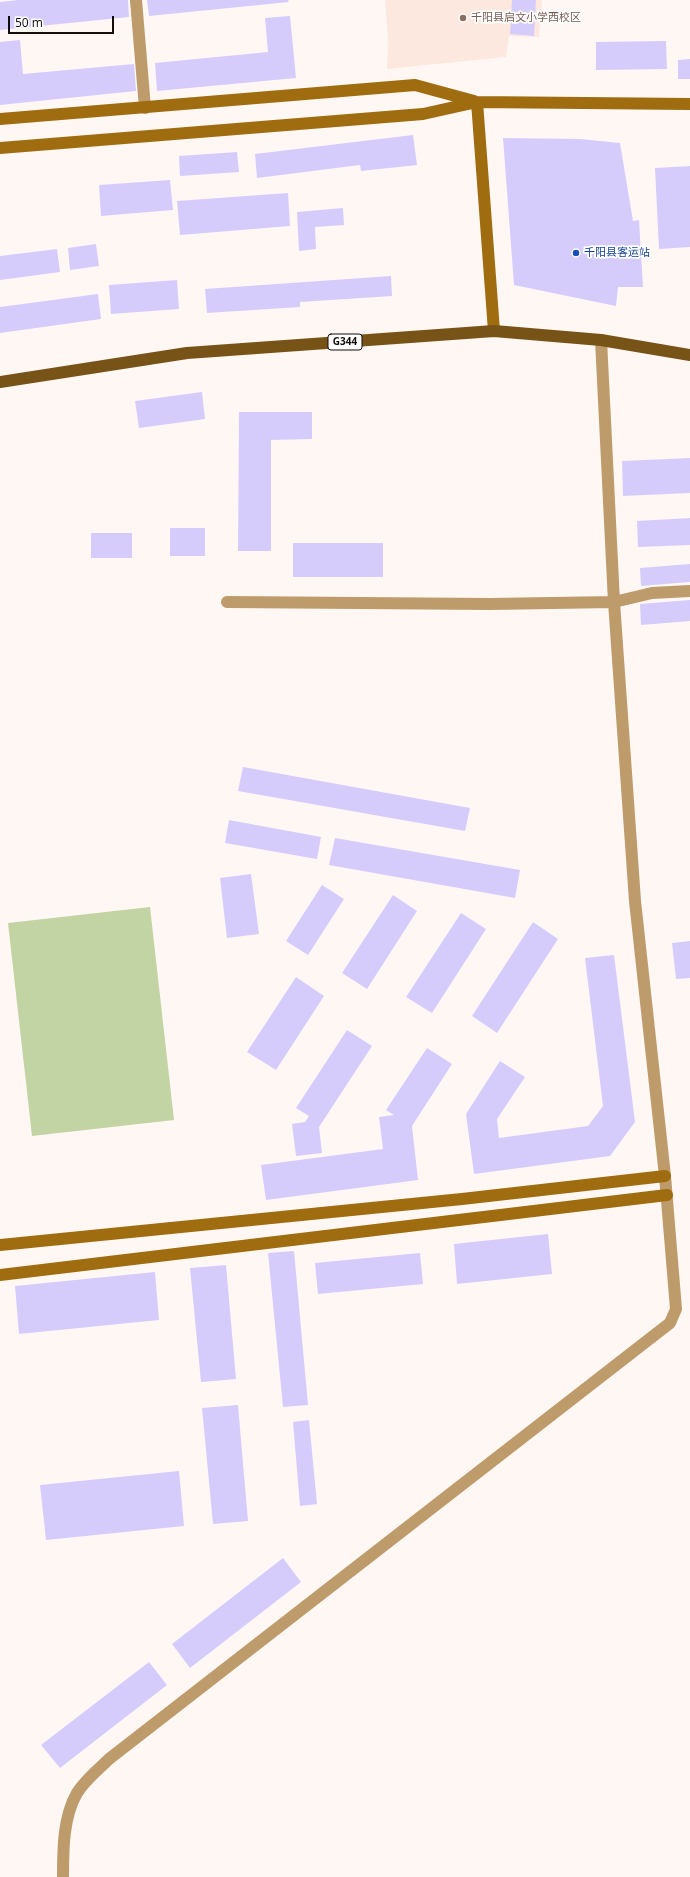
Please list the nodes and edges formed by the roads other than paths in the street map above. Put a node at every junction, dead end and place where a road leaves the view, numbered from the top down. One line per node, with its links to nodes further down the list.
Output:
1 (136, 0): 4 (street)
2 (477, 102): 3 (street); 4 (street); 6 (street); 7 (street)
3 (690, 104)
4 (145, 108): 5 (street)
5 (0, 119)
6 (0, 148)
7 (494, 331): 8 (main road, G344); 10 (main road, G344)
8 (601, 340): 9 (main road, G344); 13 (street)
9 (690, 355)
10 (0, 382)
11 (690, 591): 13 (street)
12 (227, 602): 13 (street)
13 (614, 602): 14 (street)
14 (665, 1176): 15 (street); 16 (street)
15 (667, 1196): 17 (street); 18 (street)
16 (0, 1245)
17 (0, 1275)
18 (63, 1877)

